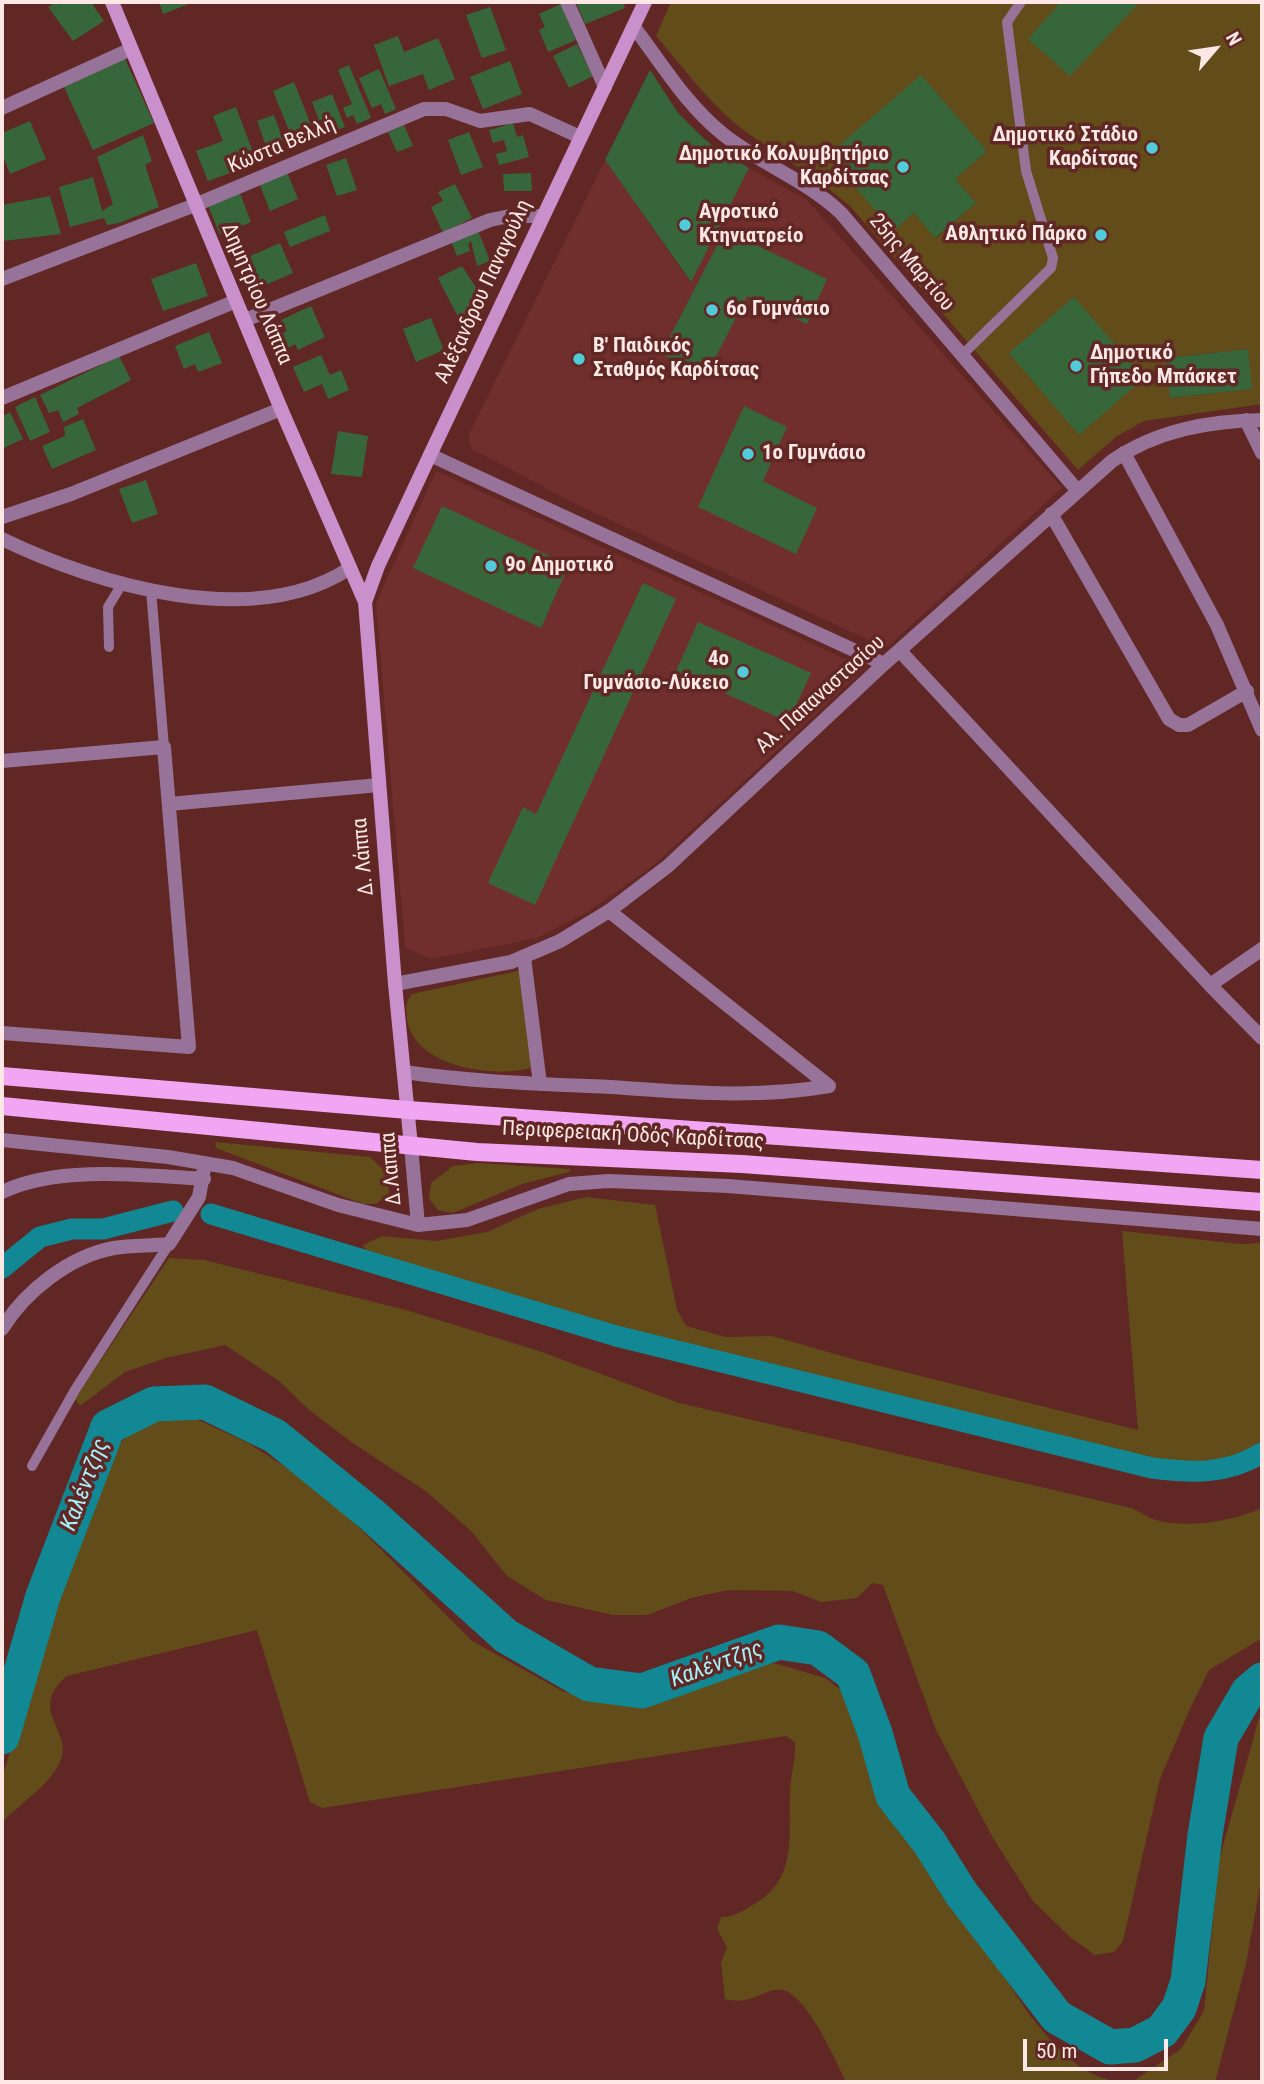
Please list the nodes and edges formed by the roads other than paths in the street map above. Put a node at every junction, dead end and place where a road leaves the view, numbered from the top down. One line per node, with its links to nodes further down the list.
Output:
1 (111, 2): 6 (street, Δημητρίου Λάππα)
2 (567, 2): 7 (street)
3 (1021, 2): 15 (lane)
4 (642, 4): 5 (street, Αλέξανδρου Παναγούλη)
5 (634, 27): 7 (street, Αλέξανδρου Παναγούλη); 15 (street, 25ης Μαρτίου)
6 (131, 49): 8 (street); 10 (street, Δημητρίου Λάππα)
7 (605, 87): 9 (street, Αλέξανδρου Παναγούλη)
8 (2, 108)
9 (580, 137): 10 (street, Κώστα Βελλή); 11 (street, Αλέξανδρου Παναγούλη)
10 (195, 205): 12 (street, Κώστα Βελλή); 13 (street, Δημητρίου Λάππα)
11 (542, 216): 14 (street); 22 (street, Αλέξανδρου Παναγούλη)
12 (2, 279)
13 (236, 301): 14 (street, Δημητρίου Λάππα); 16 (street)
14 (244, 320): 17 (street, Δημητρίου Λάππα)
15 (962, 355): 23 (street, 25ης Μαρτίου)
16 (2, 398)
17 (281, 410): 25 (street); 27 (street, Δημητρίου Λάππα)
18 (1246, 420): 19 (street, Αλ. Παπαναστασίου); 20 (street, Αλ. Παπαναστασίου); 21 (street)
19 (1262, 420)
20 (1124, 453): 23 (street, Αλ. Παπαναστασίου); 34 (street)
21 (1262, 453)
22 (430, 455): 30 (street, Αλέξανδρου Παναγούλη); 33 (street)
23 (1077, 490): 24 (street, Αλ. Παπαναστασίου)
24 (1051, 514): 32 (street, Αλ. Παπαναστασίου); 34 (street)
25 (2, 517)
26 (2, 539): 28 (street)
27 (350, 568): 29 (street); 30 (street, Δημητρίου Λάππα)
28 (122, 584): 29 (street); 31 (lane)
29 (151, 590): 36 (lane)
30 (365, 602): 38 (street, Δ. Λάππα)
31 (109, 647)
32 (901, 651): 33 (street, Αλ. Παπαναστασίου); 44 (street)
33 (884, 664): 40 (street, Αλ. Παπαναστασίου)
34 (1247, 691): 35 (street)
35 (1262, 730)
36 (164, 747): 37 (street); 39 (street)
37 (2, 761)
38 (379, 785): 39 (street); 43 (street, Δ. Λάππα)
39 (169, 804): 45 (street)
40 (609, 911): 42 (street, Αλ. Παπαναστασίου); 49 (street)
41 (1262, 949): 44 (street)
42 (524, 957): 43 (street, Αλ. Παπαναστασίου); 49 (street)
43 (395, 984): 47 (street, Δ. Λάππα)
44 (1210, 985): 46 (street)
45 (2, 1033)
46 (1262, 1038)
47 (404, 1072): 49 (street); 51 (street, Δ. Λάππα)
48 (2, 1076): 51 (main road, Περιφερειακή Οδός Καρδίτσας)
49 (540, 1083)
50 (2, 1106): 53 (main road, Περιφερειακή Οδός Καρδίτσας)
51 (408, 1110): 53 (street, Δ.Λαππα); 55 (main road, Περιφερειακή Οδός Καρδίτσας)
52 (2, 1140): 54 (street)
53 (411, 1146): 58 (main road, Περιφερειακή Οδός Καρδίτσας); 59 (street, Δ.Λαππα)
54 (205, 1163): 56 (street); 59 (street)
55 (1262, 1170)
56 (204, 1179): 57 (street); 61 (street)
57 (2, 1192)
58 (1262, 1202)
59 (418, 1224): 60 (street)
60 (1262, 1229)
61 (169, 1244): 62 (street); 63 (lane)
62 (2, 1329)
63 (32, 1466)

